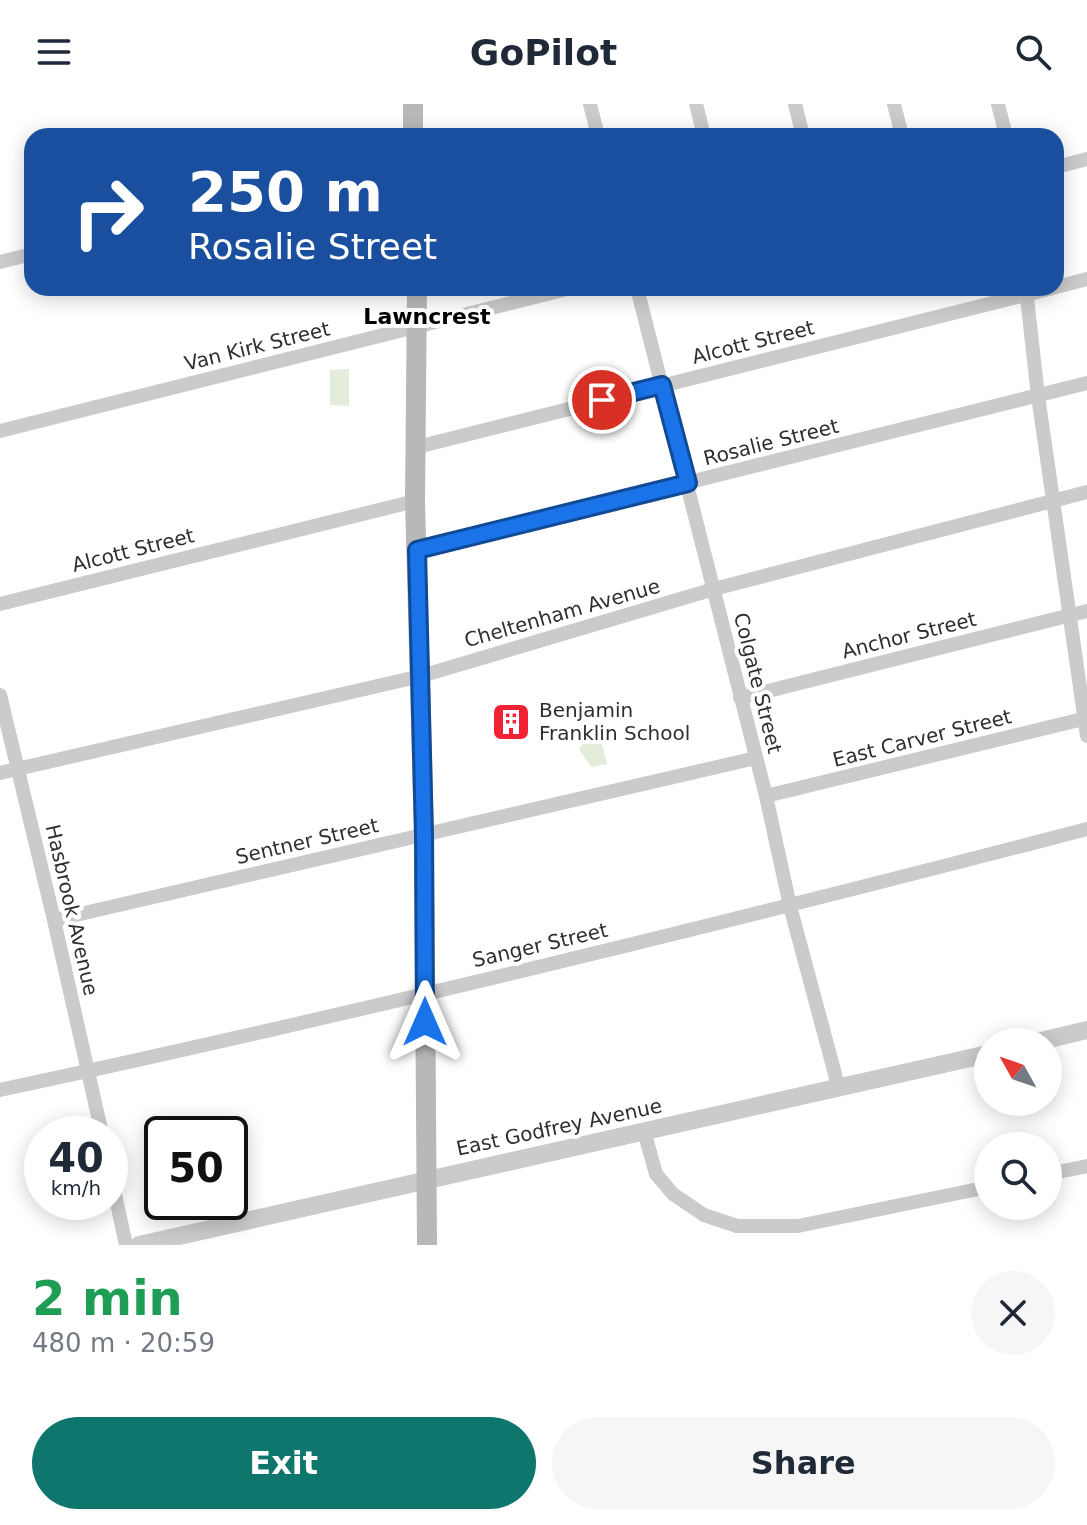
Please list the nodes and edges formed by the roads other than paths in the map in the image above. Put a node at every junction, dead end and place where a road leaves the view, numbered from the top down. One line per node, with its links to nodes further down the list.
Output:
1 (413, 104): 7 (main road)
2 (590, 104): 8 (street)
3 (696, 104): 9 (street)
4 (795, 104): 10 (street)
5 (894, 104): 11 (street)
6 (998, 104): 12 (street)
7 (413, 128)
8 (596, 128)
9 (702, 128)
10 (801, 128)
11 (900, 128)
12 (1004, 128)
13 (1087, 159): 14 (street)
14 (1064, 165)
15 (24, 256): 16 (street)
16 (0, 262)
17 (1087, 279): 18 (street, Alcott Street)
18 (1064, 285)
19 (417, 296): 24 (main road)
20 (540, 296): 24 (street, Van Kirk Street)
21 (639, 296): 26 (street, Colgate Street)
22 (1008, 296): 26 (street, Alcott Street)
23 (1028, 296): 27 (street)
24 (418, 327): 28 (street, Van Kirk Street); 29 (main road)
25 (1087, 383): 27 (street, Rosalie Street)
26 (662, 385): 29 (street, Alcott Street); 30 (street, Colgate Street)
27 (1038, 396): 30 (street, Rosalie Street); 32 (street)
28 (0, 431)
29 (417, 447): 33 (main road)
30 (688, 483): 34 (street, Rosalie Street); 35 (street, Colgate Street)
31 (1087, 492): 32 (street, Cheltenham Avenue)
32 (1054, 500): 35 (street, Cheltenham Avenue); 38 (street)
33 (415, 501): 34 (main road); 36 (street, Alcott Street)
34 (417, 550): 39 (main road)
35 (714, 589): 39 (street, Cheltenham Avenue); 41 (street, Colgate Street)
36 (0, 604)
37 (1087, 611): 38 (street, Anchor Street)
38 (1071, 616): 41 (street, Anchor Street); 42 (street)
39 (421, 676): 45 (street, Cheltenham Avenue); 49 (main road)
40 (0, 695): 45 (street, Hasbrook Avenue)
41 (740, 698): 44 (street, Colgate Street)
42 (1086, 719): 43 (street); 47 (street, East Carver Street)
43 (1087, 736)
44 (756, 758): 47 (street, Colgate Street); 49 (street, Sentner Street)
45 (19, 769): 46 (street, Cheltenham Avenue); 51 (street, Hasbrook Avenue)
46 (0, 773)
47 (766, 796): 50 (street, Colgate Street)
48 (1087, 829): 50 (street, Sanger Street)
49 (424, 835): 51 (street, Sentner Street); 52 (main road)
50 (790, 906): 52 (street, Sanger Street); 57 (street, Colgate Street)
51 (54, 920): 56 (street, Hasbrook Avenue)
52 (424, 994): 56 (street, Sanger Street); 63 (main road)
53 (1087, 1030): 54 (street)
54 (1062, 1036)
55 (974, 1057): 57 (street, East Godfrey Avenue)
56 (88, 1071): 58 (street, Sanger Street); 59 (street, Hasbrook Avenue)
57 (839, 1089): 60 (street, East Godfrey Avenue)
58 (0, 1090)
59 (98, 1116)
60 (644, 1131): 63 (street, East Godfrey Avenue); 64 (street)
61 (1087, 1166): 62 (street)
62 (1062, 1171)
63 (427, 1179): 67 (street, East Godfrey Avenue); 68 (main road)
64 (974, 1190)
65 (121, 1220): 66 (street)
66 (126, 1245)
67 (139, 1245)
68 (427, 1245)

